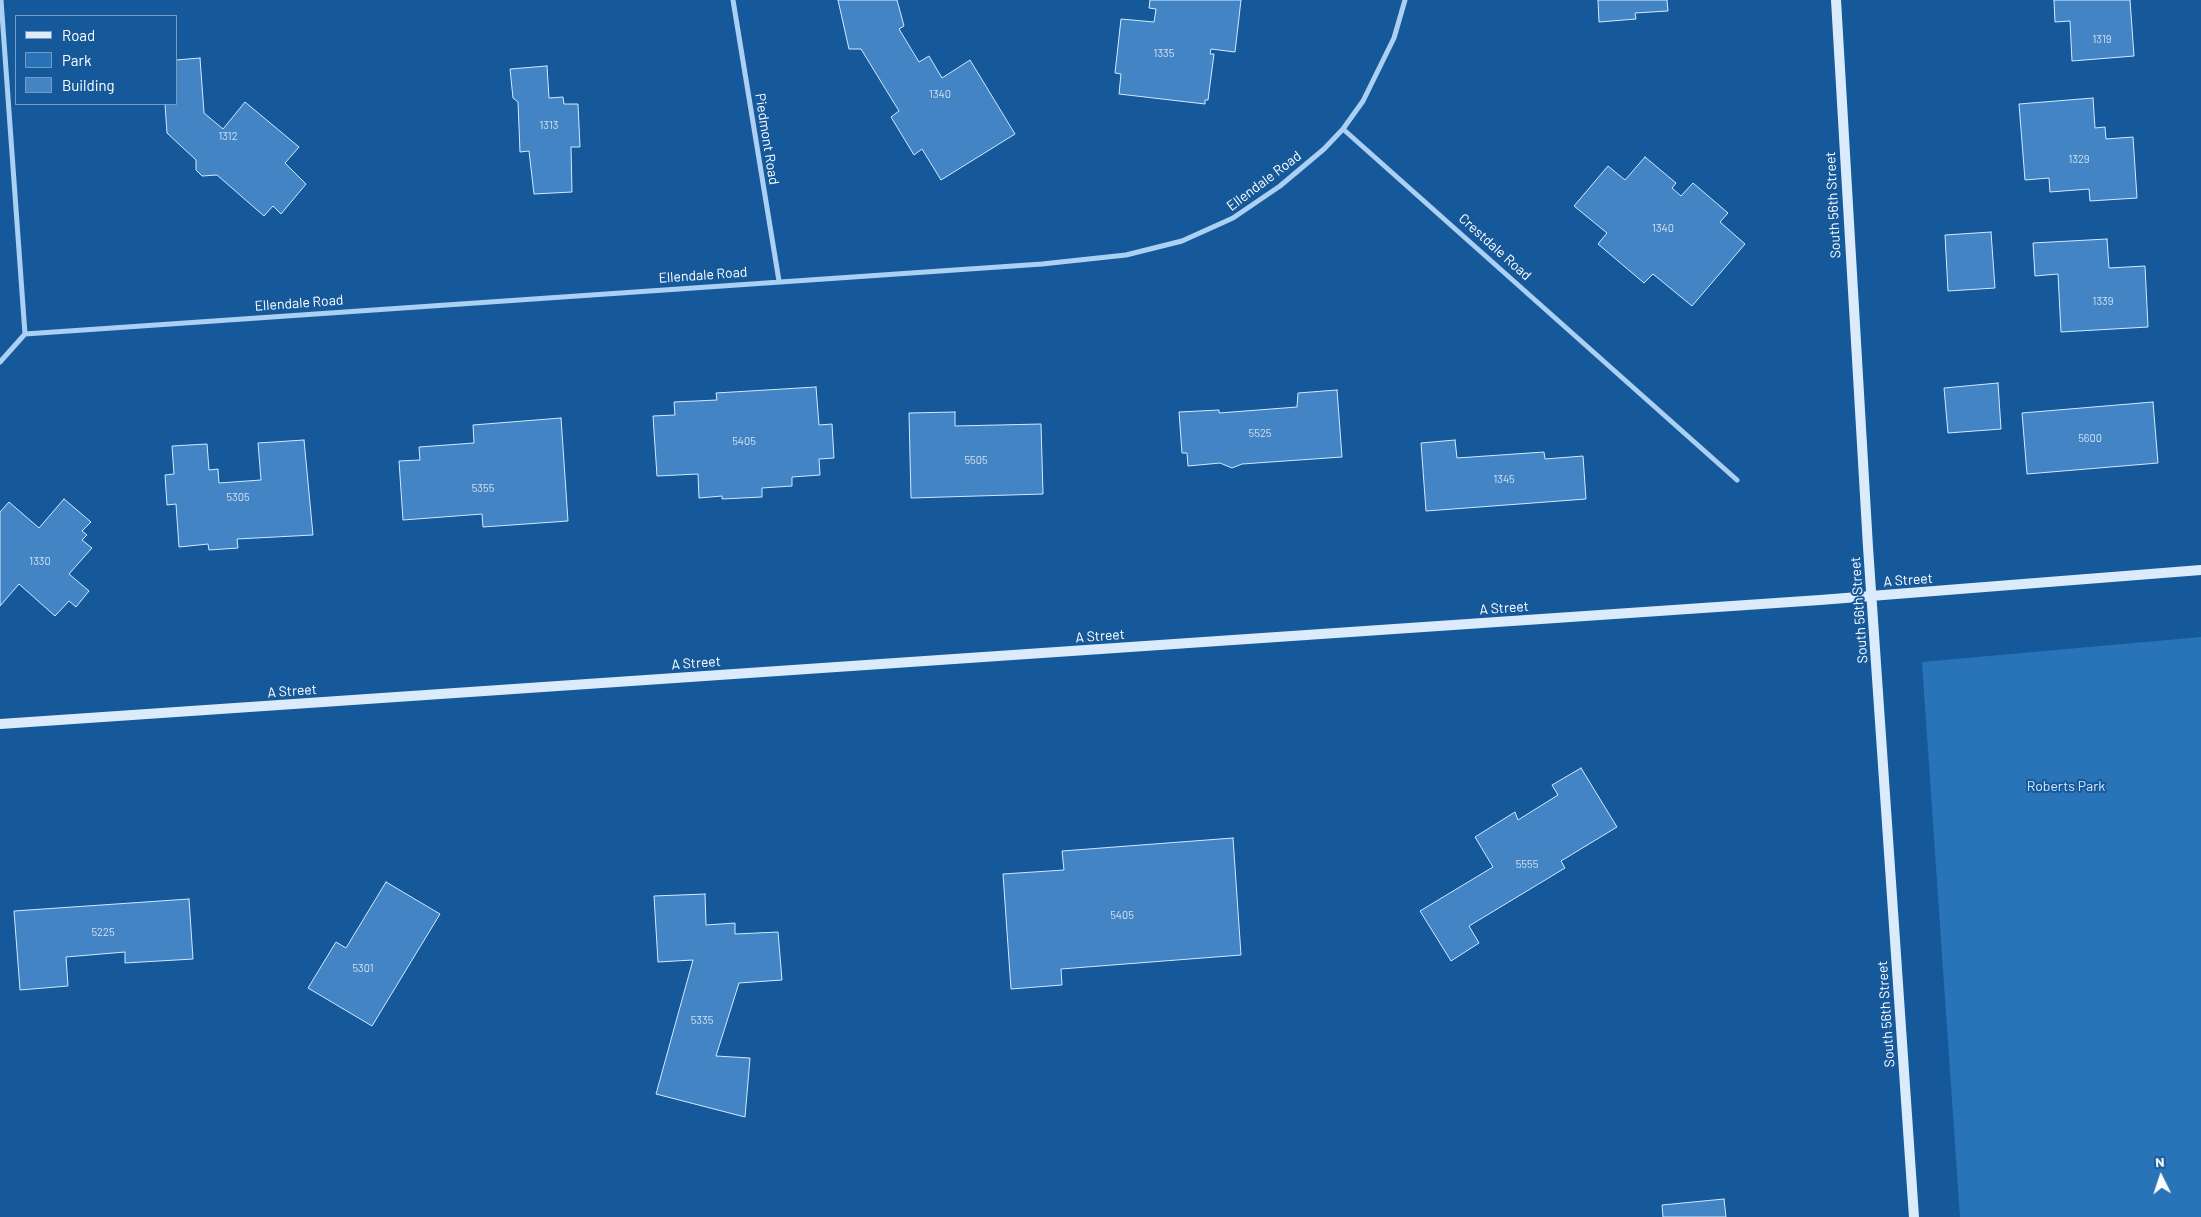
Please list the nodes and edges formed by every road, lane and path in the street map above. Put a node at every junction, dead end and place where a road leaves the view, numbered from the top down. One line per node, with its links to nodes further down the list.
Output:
1 (1, 0): 7 (street)
2 (733, 0): 6 (street, Piedmont Road)
3 (1405, 0): 5 (street)
4 (1836, 0): 11 (main road, South 56th Street)
5 (1343, 129): 6 (street, Ellendale Road); 9 (street, Crestdale Road)
6 (779, 281): 7 (street, Ellendale Road)
7 (25, 334): 8 (street)
8 (0, 362)
9 (1737, 480)
10 (2201, 570): 11 (main road, A Street)
11 (1872, 596): 12 (main road, A Street); 13 (main road, South 56th Street)
12 (0, 724)
13 (1914, 1217)

